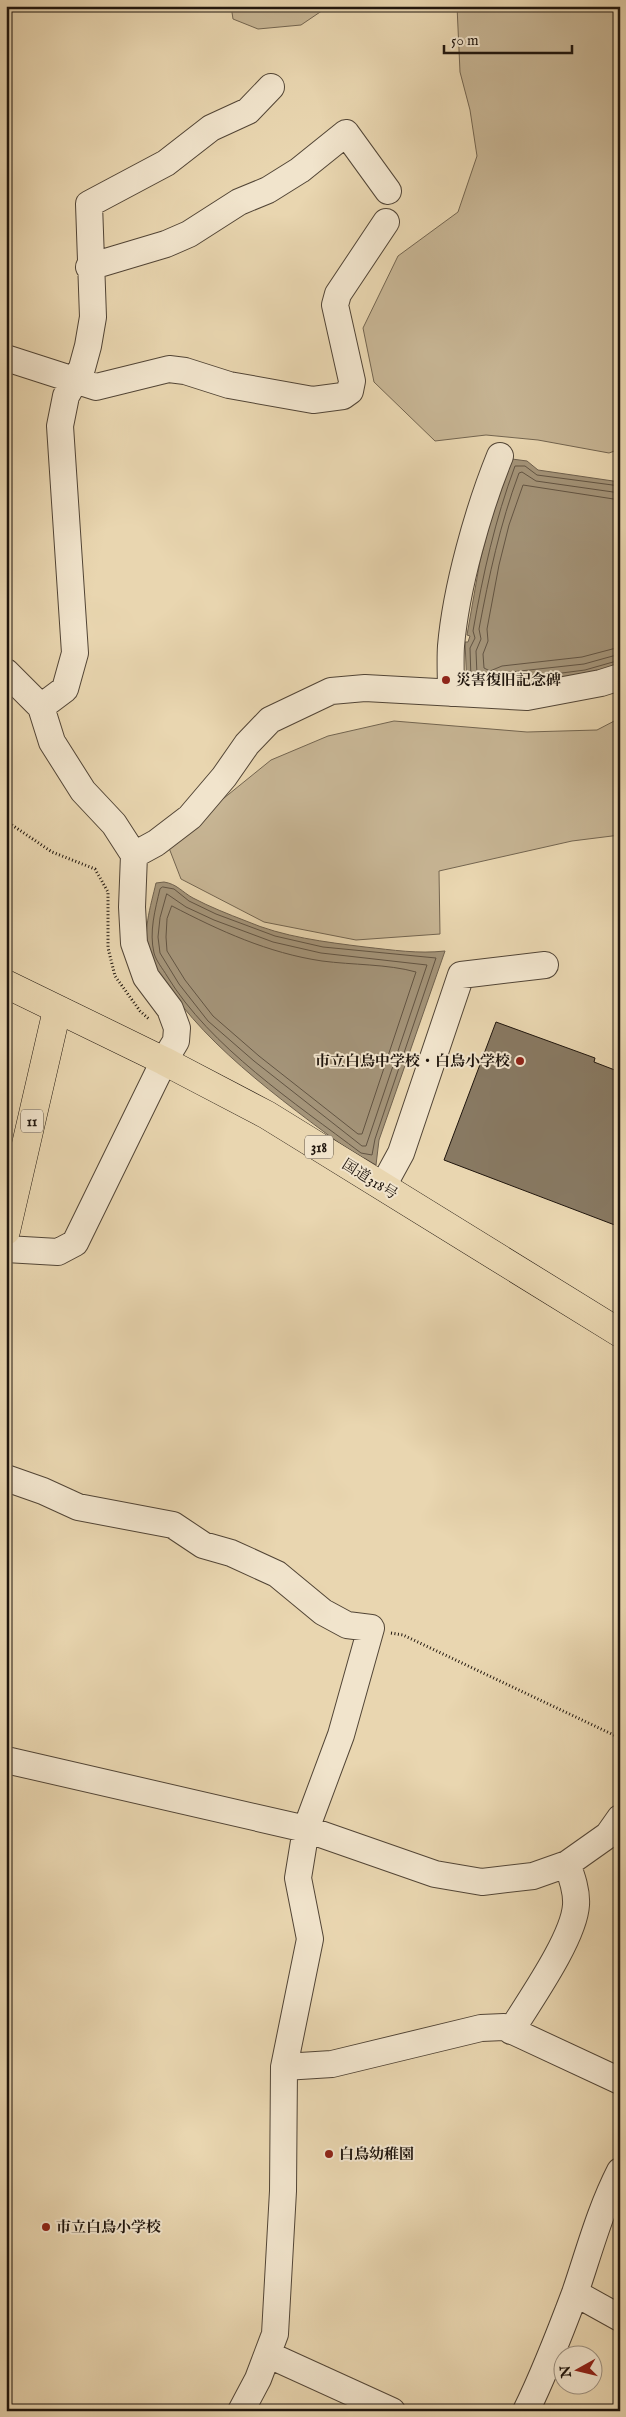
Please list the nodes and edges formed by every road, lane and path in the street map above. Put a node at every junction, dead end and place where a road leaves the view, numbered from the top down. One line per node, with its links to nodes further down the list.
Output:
1 (271, 87): 4 (street)
2 (388, 191): 4 (street)
3 (386, 222): 6 (street)
4 (89, 267): 6 (street)
5 (6, 358): 6 (street)
6 (75, 380): 11 (street)
7 (500, 456): 10 (street)
8 (6, 672): 11 (street)
9 (620, 678): 10 (street)
10 (451, 693): 13 (street)
11 (41, 707): 13 (street)
12 (6, 821): 17 (path)
13 (134, 855): 17 (street)
14 (545, 965): 18 (street)
15 (6, 984): 16 (highway, 国道318号 / 318)
16 (57, 1010): 17 (highway, 国道318号 / 318); 19 (highway, 11)
17 (170, 1051): 18 (highway, 国道318号 / 318); 20 (street)
18 (387, 1178): 21 (highway, 国道318号 / 318)
19 (6, 1231)
20 (6, 1249)
21 (620, 1333)
22 (6, 1478): 23 (street)
23 (371, 1628): 24 (path); 27 (street)
24 (620, 1738)
25 (6, 1760): 27 (street)
26 (620, 1818): 28 (street)
27 (306, 1829): 28 (street); 30 (street)
28 (566, 1864): 29 (street)
29 (511, 2031): 30 (street); 31 (street)
30 (284, 2067): 35 (street)
31 (620, 2081)
32 (620, 2171): 33 (street)
33 (575, 2293): 34 (street); 38 (street)
34 (620, 2318)
35 (268, 2355): 36 (street); 37 (street)
36 (241, 2411)
37 (392, 2411)
38 (526, 2411)

